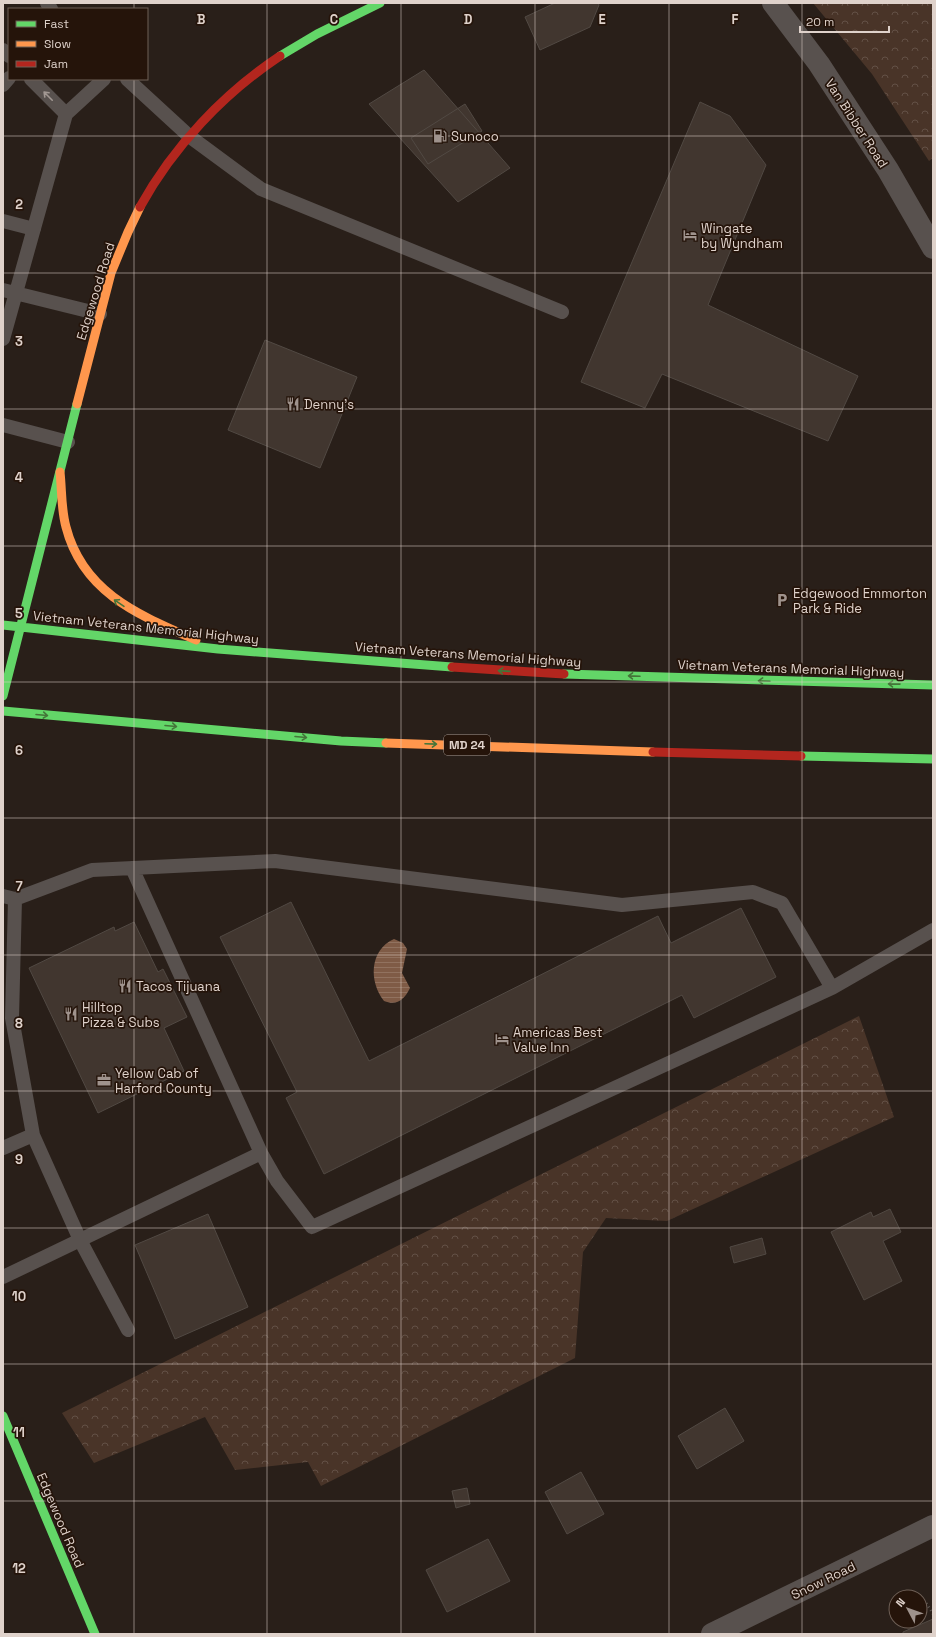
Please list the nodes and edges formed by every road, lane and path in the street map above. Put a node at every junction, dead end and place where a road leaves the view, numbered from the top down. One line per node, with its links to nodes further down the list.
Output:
1 (380, 3): 7 (main road, Edgewood Road)
2 (773, 3): 10 (street, Van Bibber Road)
3 (32, 80): 6 (lane, one-way to 3)
4 (103, 80): 6 (lane)
5 (128, 80): 7 (lane)
6 (66, 114): 9 (lane)
7 (190, 136): 12 (lane); 13 (main road, Edgewood Road)
8 (3, 220): 9 (lane)
9 (34, 229): 11 (lane)
10 (933, 248)
11 (9, 292): 13 (lane); 14 (lane)
12 (562, 312)
13 (100, 314): 16 (main road, Edgewood Road)
14 (3, 339)
15 (3, 425): 16 (lane)
16 (68, 442): 17 (main road, Edgewood Road)
17 (60, 472): 19 (main road, Edgewood Road); 20 (main road, one-way to 17)
18 (3, 625): 19 (main road, Vietnam Veterans Memorial Highway)
19 (21, 626): 20 (main road, Vietnam Veterans Memorial Highway); 22 (main road, Edgewood Road)
20 (218, 650): 21 (main road, Vietnam Veterans Memorial Highway, one-way to 20)
21 (933, 685)
22 (3, 696)
23 (3, 711): 24 (main road, MD 24, one-way to 24)
24 (933, 759)
25 (132, 868): 26 (lane); 28 (lane); 32 (lane)
26 (9, 898): 29 (lane)
27 (933, 930): 28 (lane)
28 (832, 988): 32 (lane)
29 (8, 1016): 30 (lane)
30 (33, 1135): 31 (lane); 33 (lane)
31 (3, 1148)
32 (261, 1153): 33 (lane)
33 (80, 1240): 34 (lane); 35 (lane)
34 (3, 1277)
35 (128, 1330)
36 (3, 1416): 38 (main road, Edgewood Road)
37 (933, 1526): 39 (street, Snow Road)
38 (94, 1634)
39 (712, 1634)

